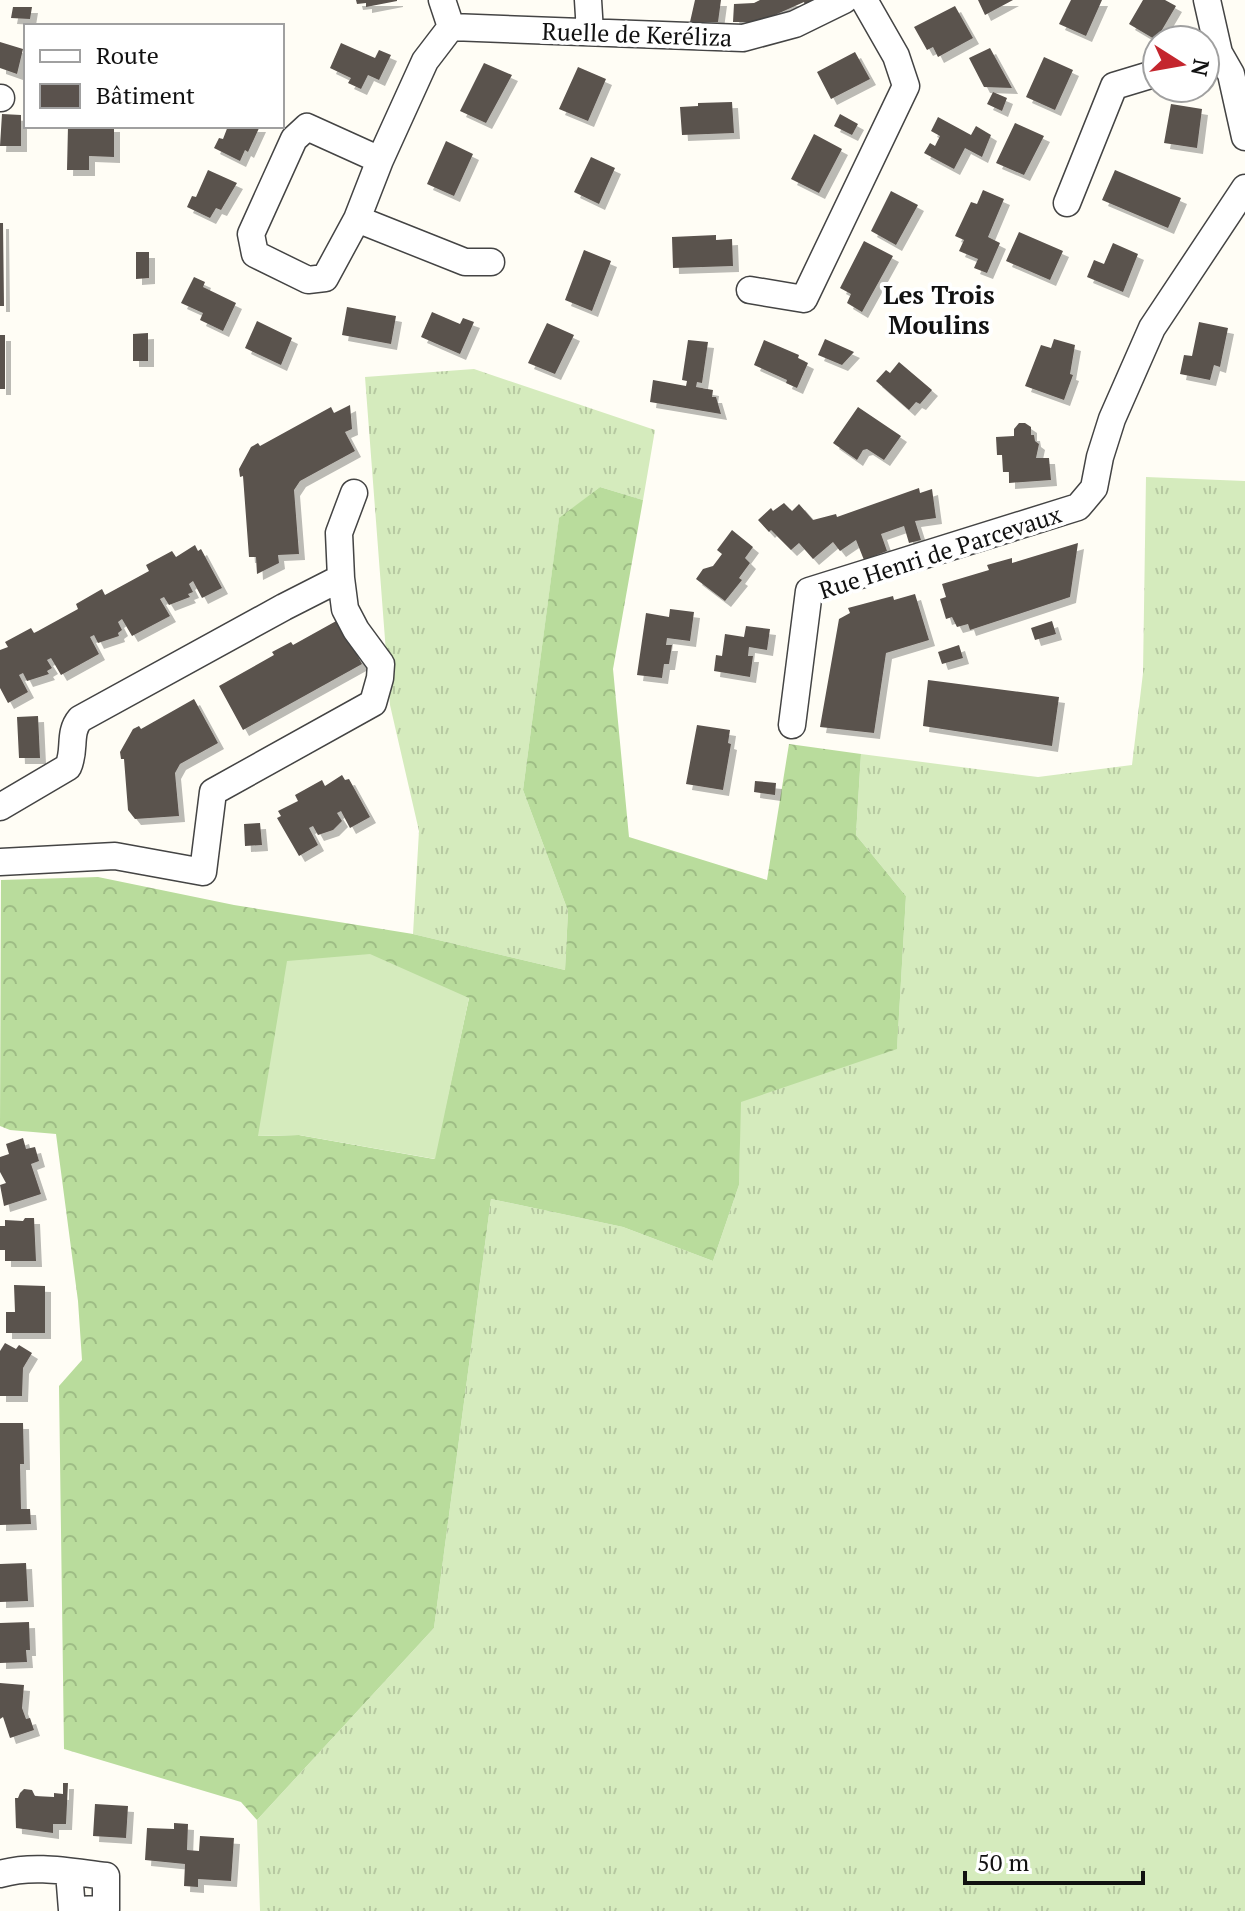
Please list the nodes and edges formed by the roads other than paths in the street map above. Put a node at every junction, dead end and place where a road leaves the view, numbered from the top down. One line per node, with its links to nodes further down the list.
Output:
1 (442, 0): 7 (street)
2 (588, 0): 8 (street)
3 (844, 0): 8 (street, Ruelle de Keréliza)
4 (864, 0): 17 (street)
5 (1207, 0): 6 (street)
6 (1209, 24)
7 (451, 27): 8 (street, Ruelle de Keréliza); 12 (street)
8 (590, 32)
9 (1221, 64): 11 (street)
10 (1141, 78): 14 (street)
11 (1245, 137)
12 (380, 160): 15 (street); 15 (street)
13 (1245, 188): 20 (street, Rue Henri de Parcevaux)
14 (1067, 203)
15 (357, 219): 16 (street)
16 (491, 262)
17 (750, 290)
18 (354, 493): 19 (street)
19 (341, 578): 21 (street); 22 (street)
20 (792, 725)
21 (0, 807)
22 (0, 862)
23 (69, 1872): 24 (street)
24 (0, 1874)

